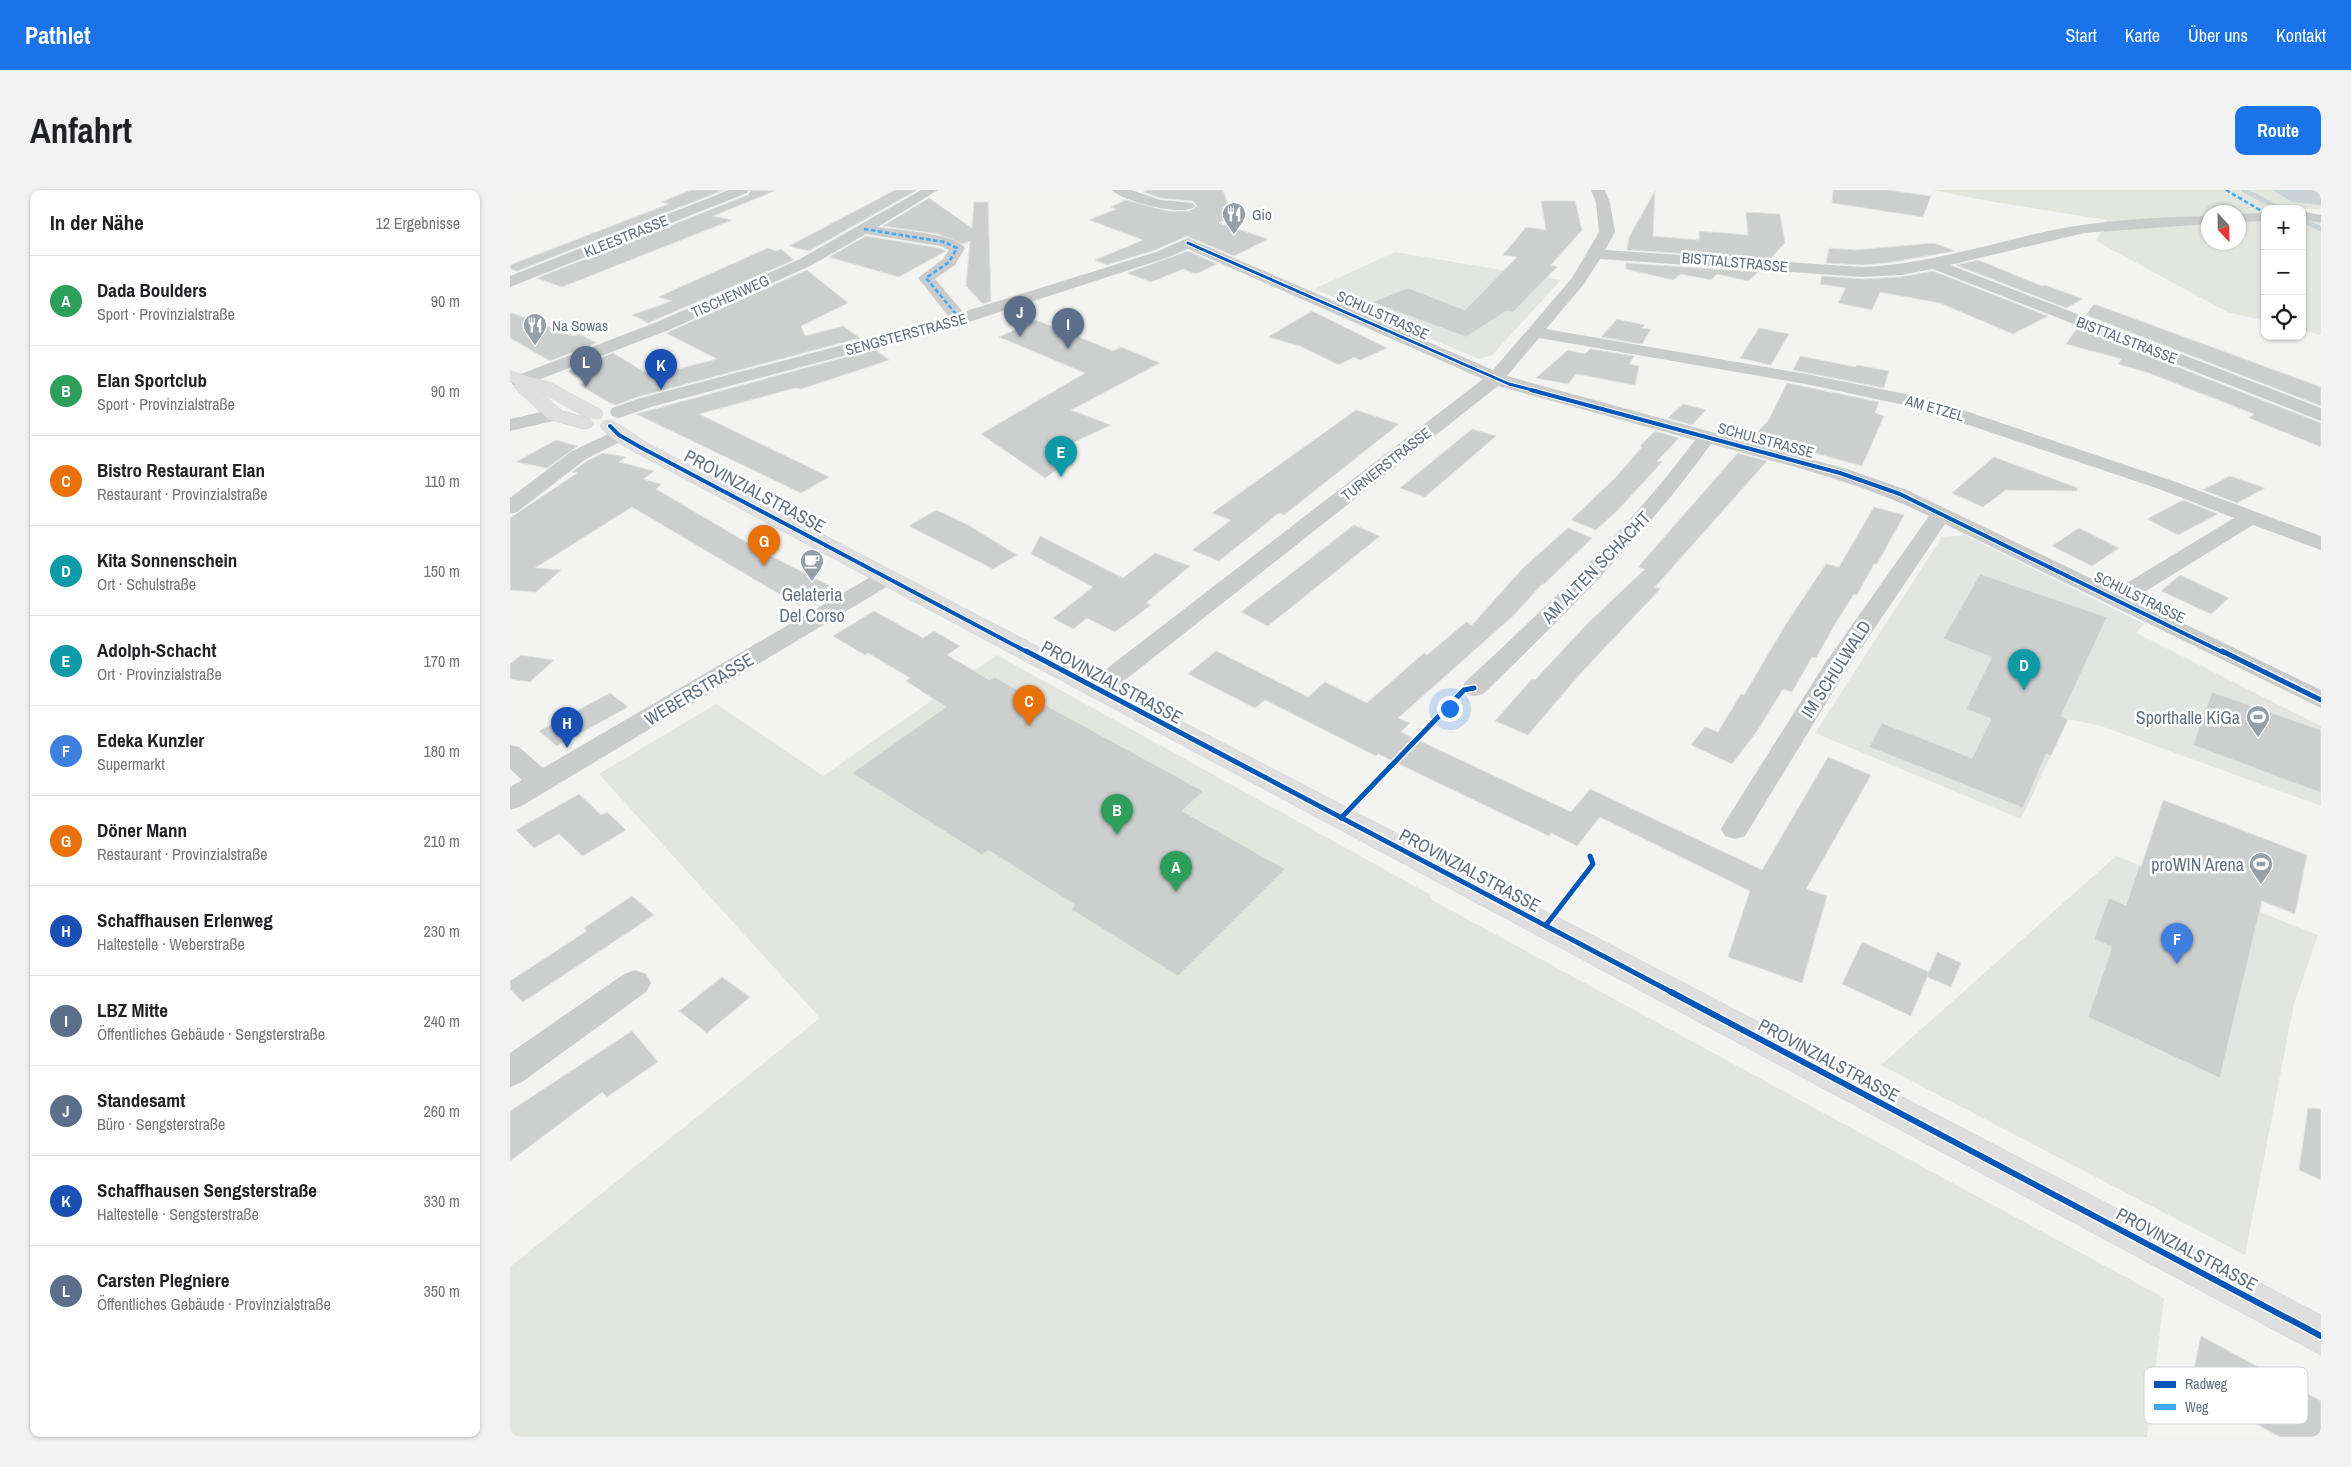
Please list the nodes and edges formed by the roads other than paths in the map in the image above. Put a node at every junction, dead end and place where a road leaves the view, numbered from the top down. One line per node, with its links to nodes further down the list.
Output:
1 (742, 190): 16 (street, KLEESTRASSE)
2 (931, 190): 12 (street, TISCHENWEG)
3 (1119, 190): 6 (street)
4 (1185, 190): 6 (street)
5 (1598, 190): 14 (street, TURNERSTRASSE)
6 (1188, 206): 13 (street)
7 (2306, 215): 10 (street)
8 (2261, 217): 9 (street)
9 (2246, 218)
10 (2321, 218)
11 (2201, 221): 15 (street, BISTTALSTRASSE)
12 (864, 229): 17 (street); 20 (street, TISCHENWEG)
13 (1193, 232): 17 (street, SENGSTERSTRASSE); 19 (street, SCHULSTRASSE)
14 (1595, 254): 15 (street, BISTTALSTRASSE); 18 (street, TURNERSTRASSE)
15 (1934, 264): 22 (street, BISTTALSTRASSE)
16 (510, 282)
17 (960, 319): 23 (street, SENGSTERSTRASSE)
18 (1533, 332): 19 (street, TURNERSTRASSE); 28 (street, AM ETZEL)
19 (1496, 378): 25 (street, SCHULSTRASSE); 33 (street, TURNERSTRASSE)
20 (515, 379): 21 (street, PROVINZIALSTRASSE); 23 (street, PROVINZIALSTRASSE)
21 (555, 415): 23 (street, PROVINZIALSTRASSE); 24 (street)
22 (2321, 415)
23 (605, 422): 26 (street, SENGSTERSTRASSE); 30 (street, PROVINZIALSTRASSE)
24 (510, 425)
25 (1707, 437): 27 (street, SCHULSTRASSE); 32 (street, AM ALTEN SCHACHT)
26 (510, 508)
27 (1942, 513): 31 (street, SCHULSTRASSE); 38 (street, IM SCHULWALD)
28 (2252, 516): 29 (street, AM ETZEL); 31 (street)
29 (2321, 543)
30 (887, 577): 33 (street, PROVINZIALSTRASSE); 36 (street, WEBERSTRASSE)
31 (2116, 599): 34 (street, SCHULSTRASSE)
32 (1474, 688)
33 (1097, 689): 41 (street, PROVINZIALSTRASSE)
34 (2321, 700)
35 (510, 754): 36 (street)
36 (541, 782): 37 (street, WEBERSTRASSE)
37 (510, 800)
38 (1735, 829)
39 (634, 983): 40 (street)
40 (510, 1072)
41 (2321, 1336)

